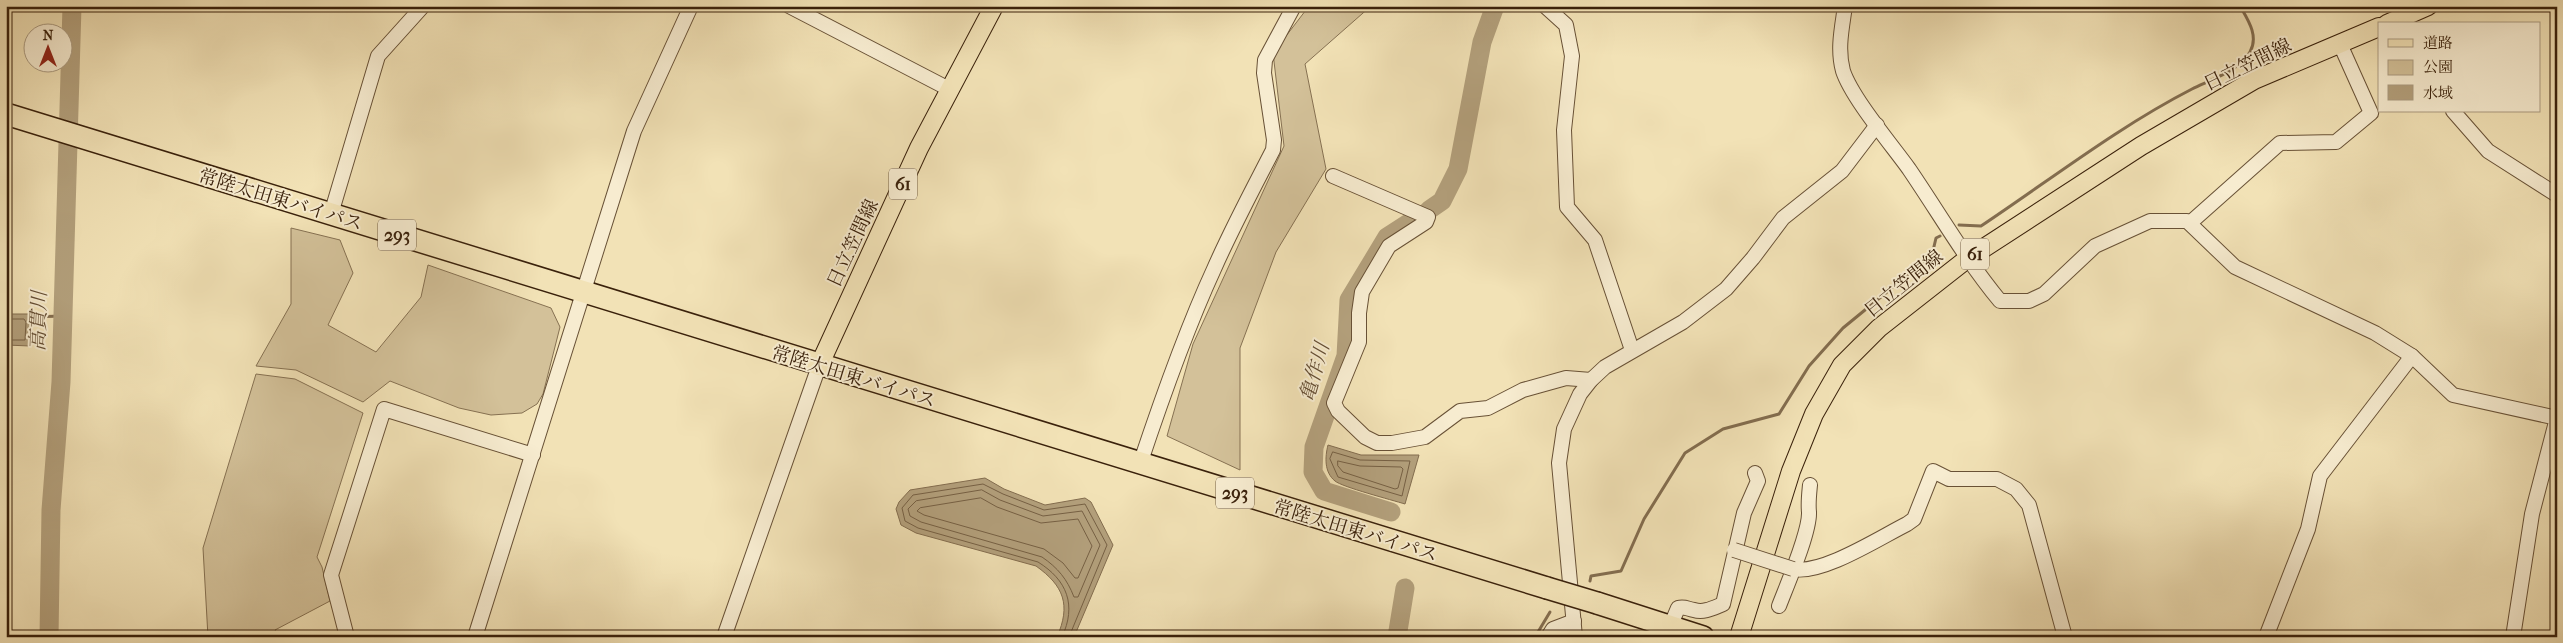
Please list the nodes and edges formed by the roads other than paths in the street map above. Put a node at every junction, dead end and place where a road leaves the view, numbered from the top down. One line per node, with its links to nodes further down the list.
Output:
1 (423, 6): 18 (street)
2 (691, 6): 21 (street)
3 (789, 6): 12 (street)
4 (994, 6): 12 (main road, 日立笠間線 / 61)
5 (1294, 6): 28 (street)
6 (1545, 6): 22 (street)
7 (1845, 6): 15 (street)
8 (2428, 6): 9 (main road, 日立笠間線 / 61)
9 (2393, 22)
10 (2378, 28): 11 (main road, 日立笠間線 / 61)
11 (2340, 44): 19 (street); 20 (main road, 日立笠間線 / 61)
12 (949, 88): 24 (main road, 日立笠間線 / 61)
13 (2454, 112): 17 (street)
14 (6, 114): 18 (highway, 常陸太田東バイパス / 293)
15 (1877, 125): 20 (street); 22 (street)
16 (1333, 176): 25 (street)
17 (2557, 195)
18 (331, 214): 21 (highway, 常陸太田東バイパス / 293)
19 (2190, 223): 20 (street); 23 (street)
20 (1967, 260): 42 (main road, 日立笠間線 / 61)
21 (584, 293): 24 (highway, 常陸太田東バイパス / 293); 27 (street)
22 (1632, 350): 25 (street)
23 (2412, 356): 26 (street); 44 (street)
24 (819, 366): 28 (highway, 常陸太田東バイパス / 293); 38 (street)
25 (1590, 380): 34 (street)
26 (2557, 418): 45 (street)
27 (533, 456): 36 (street); 37 (street)
28 (1140, 464): 35 (highway, 常陸太田東バイパス / 293, bridge)
29 (1755, 473): 31 (street)
30 (1810, 485): 32 (street)
31 (1734, 550): 32 (street, bridge); 35 (street)
32 (1793, 568): 33 (street); 43 (street)
33 (1779, 606)
34 (1574, 621): 39 (street); 40 (street)
35 (1670, 627): 41 (highway, 常陸太田東バイパス / 293)
36 (347, 637)
37 (475, 637)
38 (724, 637)
39 (1548, 637)
40 (1575, 637)
41 (1703, 637)
42 (1739, 637)
43 (2065, 637)
44 (2266, 637)
45 (2512, 637)

